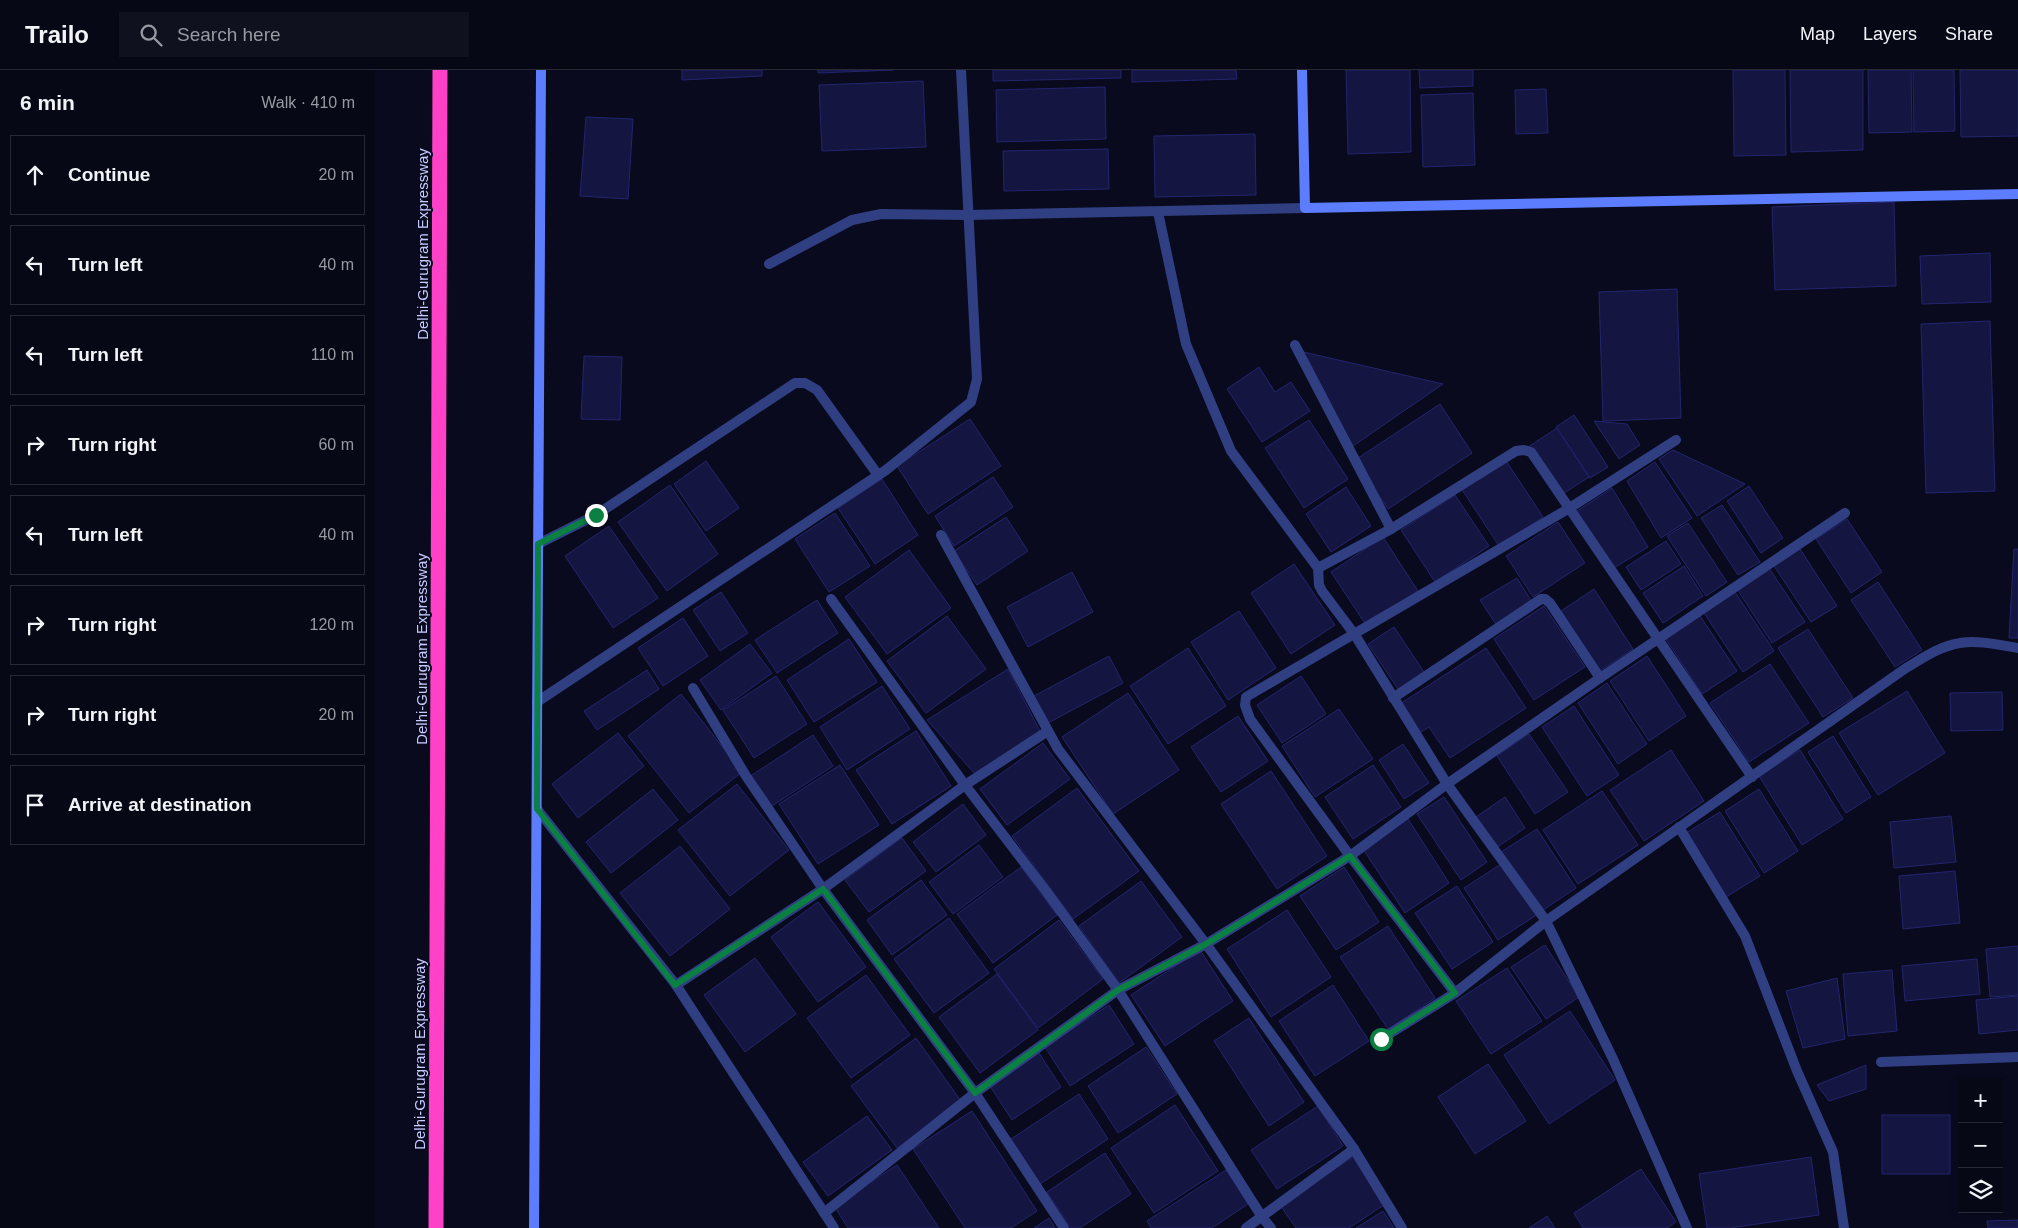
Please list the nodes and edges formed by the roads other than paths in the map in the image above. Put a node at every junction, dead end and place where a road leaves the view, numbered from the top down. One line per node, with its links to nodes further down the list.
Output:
1 (440, 70): 47 (highway, Delhi-Gurugram Expressway)
2 (541, 70): 17 (main road)
3 (961, 70): 8 (street)
4 (1303, 70): 6 (main road)
5 (2018, 194): 6 (main road)
6 (1305, 208): 7 (street)
7 (1158, 212): 8 (street); 18 (street)
8 (967, 216): 9 (street); 12 (street)
9 (769, 264)
10 (1295, 345): 15 (street)
11 (1676, 440): 13 (street)
12 (878, 475): 17 (street); 26 (street)
13 (1569, 509): 15 (street); 20 (street); 21 (street)
14 (1845, 513): 21 (street)
15 (1391, 529): 18 (street)
16 (941, 535): 27 (street)
17 (538, 544): 26 (main road)
18 (1319, 568): 20 (street)
19 (831, 599): 30 (street)
20 (1355, 635): 25 (street); 33 (street)
21 (1657, 639): 23 (street); 28 (street)
22 (2018, 648): 28 (street)
23 (1600, 678): 25 (street); 29 (street)
24 (693, 688): 34 (street)
25 (1393, 698): 29 (street)
26 (537, 702): 31 (main road)
27 (1048, 731): 30 (street); 36 (street)
28 (1752, 777): 32 (street)
29 (1447, 784): 33 (street); 35 (street)
30 (965, 785): 34 (street); 38 (street)
31 (537, 809): 37 (street); 48 (main road)
32 (1679, 827): 35 (street); 55 (street)
33 (1350, 856): 36 (street); 39 (street)
34 (823, 889): 37 (street); 43 (street)
35 (1546, 921): 39 (street); 54 (street)
36 (1206, 944): 38 (street); 44 (street)
37 (675, 985): 45 (street)
38 (1118, 990): 43 (street); 46 (street)
39 (1455, 993): 40 (street)
40 (1381, 1039)
41 (2018, 1057): 42 (street)
42 (1881, 1062)
43 (975, 1093): 45 (street); 50 (street)
44 (1354, 1149): 46 (street); 53 (street)
45 (824, 1213): 49 (street)
46 (1262, 1217): 51 (street); 52 (street)
47 (436, 1228)
48 (534, 1228)
49 (834, 1228)
50 (1064, 1228)
51 (1245, 1228)
52 (1271, 1228)
53 (1402, 1228)
54 (1687, 1228)
55 (1844, 1228)

